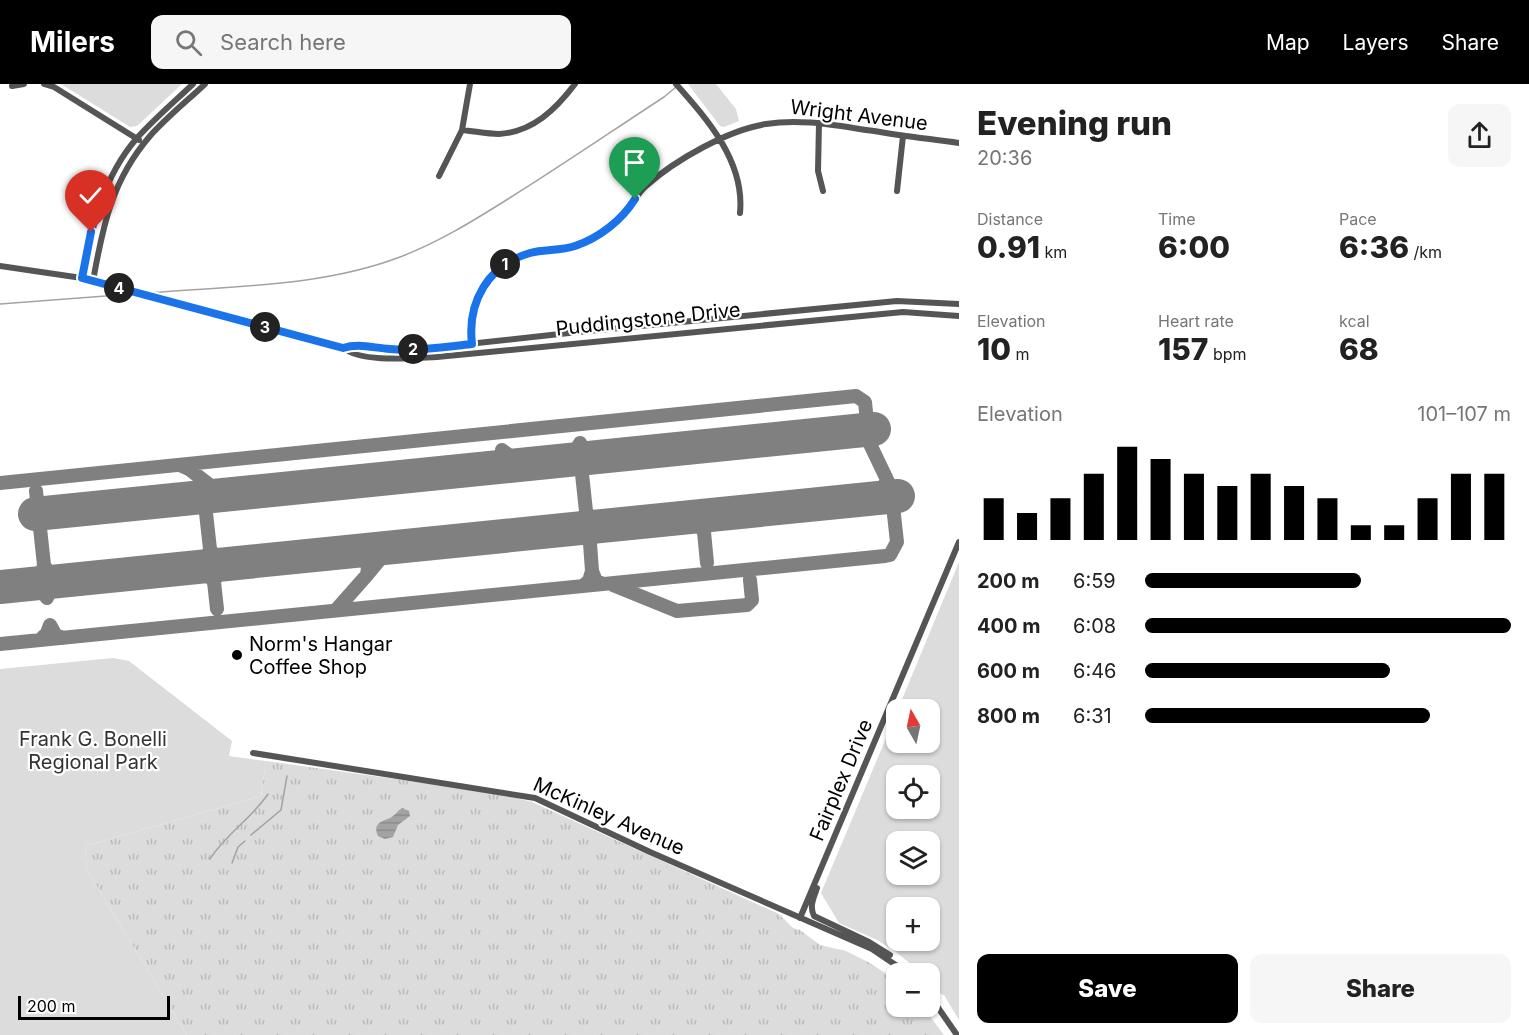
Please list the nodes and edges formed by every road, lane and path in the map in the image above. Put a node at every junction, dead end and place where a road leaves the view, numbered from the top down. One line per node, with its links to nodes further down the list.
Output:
1 (24, 84): 8 (street)
2 (44, 84): 13 (street)
3 (193, 84): 13 (street)
4 (205, 84): 15 (street)
5 (470, 84): 10 (street)
6 (575, 84): 10 (street)
7 (676, 84): 12 (street)
8 (12, 86)
9 (819, 123): 11 (street, Wright Avenue); 12 (street, Wright Avenue); 17 (street)
10 (462, 130): 16 (street)
11 (903, 136): 14 (street, Wright Avenue); 18 (street)
12 (719, 138): 19 (street); 25 (street, Wright Avenue)
13 (136, 139): 15 (street); 21 (street)
14 (959, 143)
15 (144, 144): 22 (street)
16 (439, 176)
17 (823, 191)
18 (897, 191)
19 (740, 213)
20 (0, 266): 21 (street, Puddingstone Drive)
21 (82, 278): 22 (street, Puddingstone Drive)
22 (93, 281): 26 (street, Puddingstone Drive)
23 (959, 304): 25 (street, Puddingstone Drive)
24 (959, 316): 27 (street, Puddingstone Drive)
25 (472, 344): 26 (street, Puddingstone Drive); 27 (street, Wright Avenue)
26 (343, 348): 27 (street, Puddingstone Drive)
27 (473, 354)
28 (959, 542): 30 (street, Fairplex Drive)
29 (253, 753): 31 (street, McKinley Avenue)
30 (822, 867): 31 (street, Fairplex Drive); 33 (street)
31 (800, 918): 32 (street)
32 (894, 963)
33 (898, 963)
34 (940, 1010): 35 (street)
35 (957, 1035)

